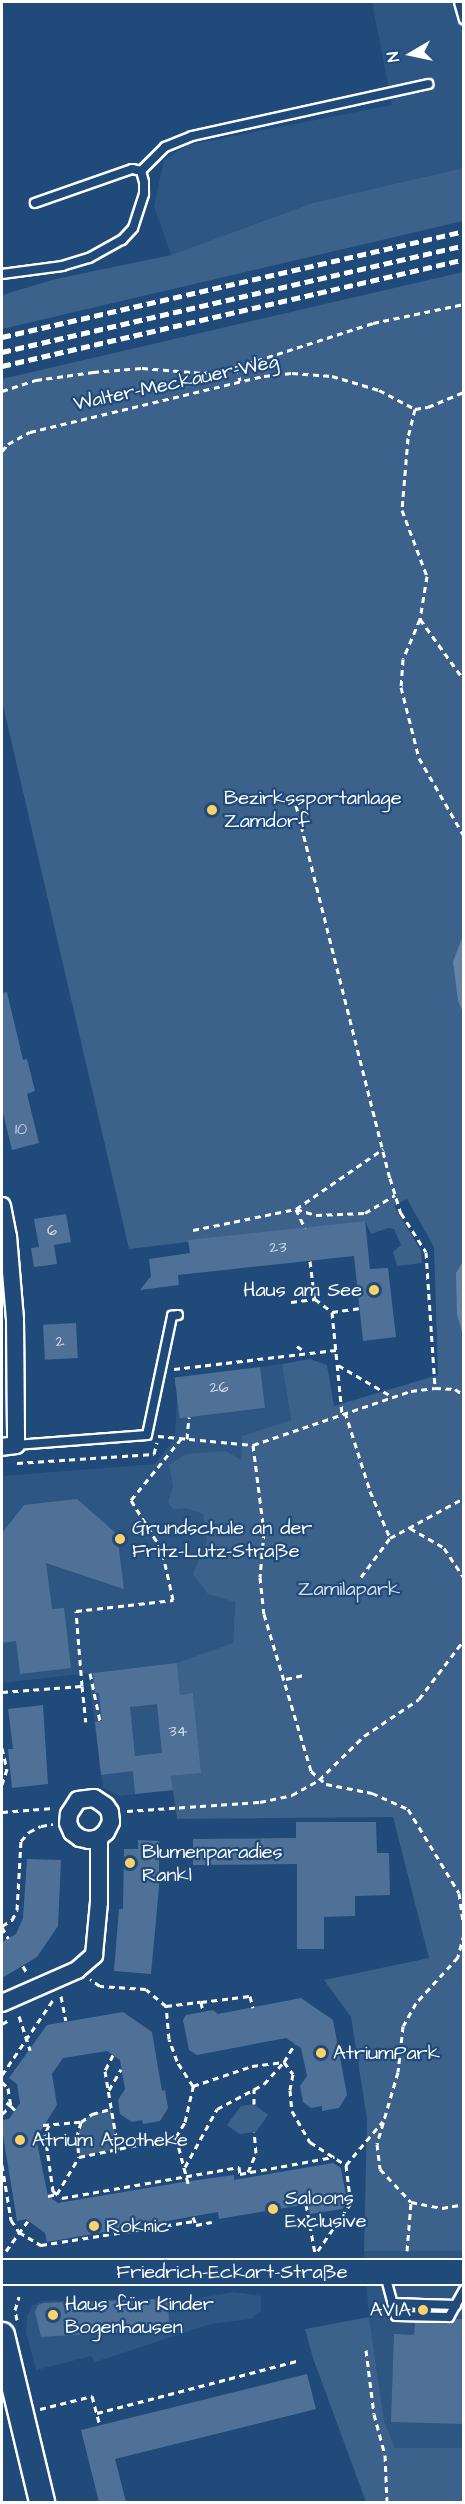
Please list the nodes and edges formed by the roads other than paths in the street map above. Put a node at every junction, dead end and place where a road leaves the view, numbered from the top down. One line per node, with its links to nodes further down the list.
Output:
1 (459, 2): 2 (lane)
2 (464, 19)
3 (428, 84): 4 (lane)
4 (141, 171): 5 (lane); 6 (lane)
5 (35, 202)
6 (2, 274)
7 (2, 1206): 9 (street)
8 (178, 1315): 9 (lane)
9 (9, 1446)
10 (99, 1838): 10 (street); 11 (street)
11 (2, 2003)
12 (3, 2264): 13 (main road, Friedrich-Eckart-Straße)
13 (384, 2271): 14 (main road, Friedrich-Eckart-Straße); 15 (lane)
14 (464, 2271)
15 (464, 2290)
16 (2, 2335): 17 (main road)
17 (42, 2502)

